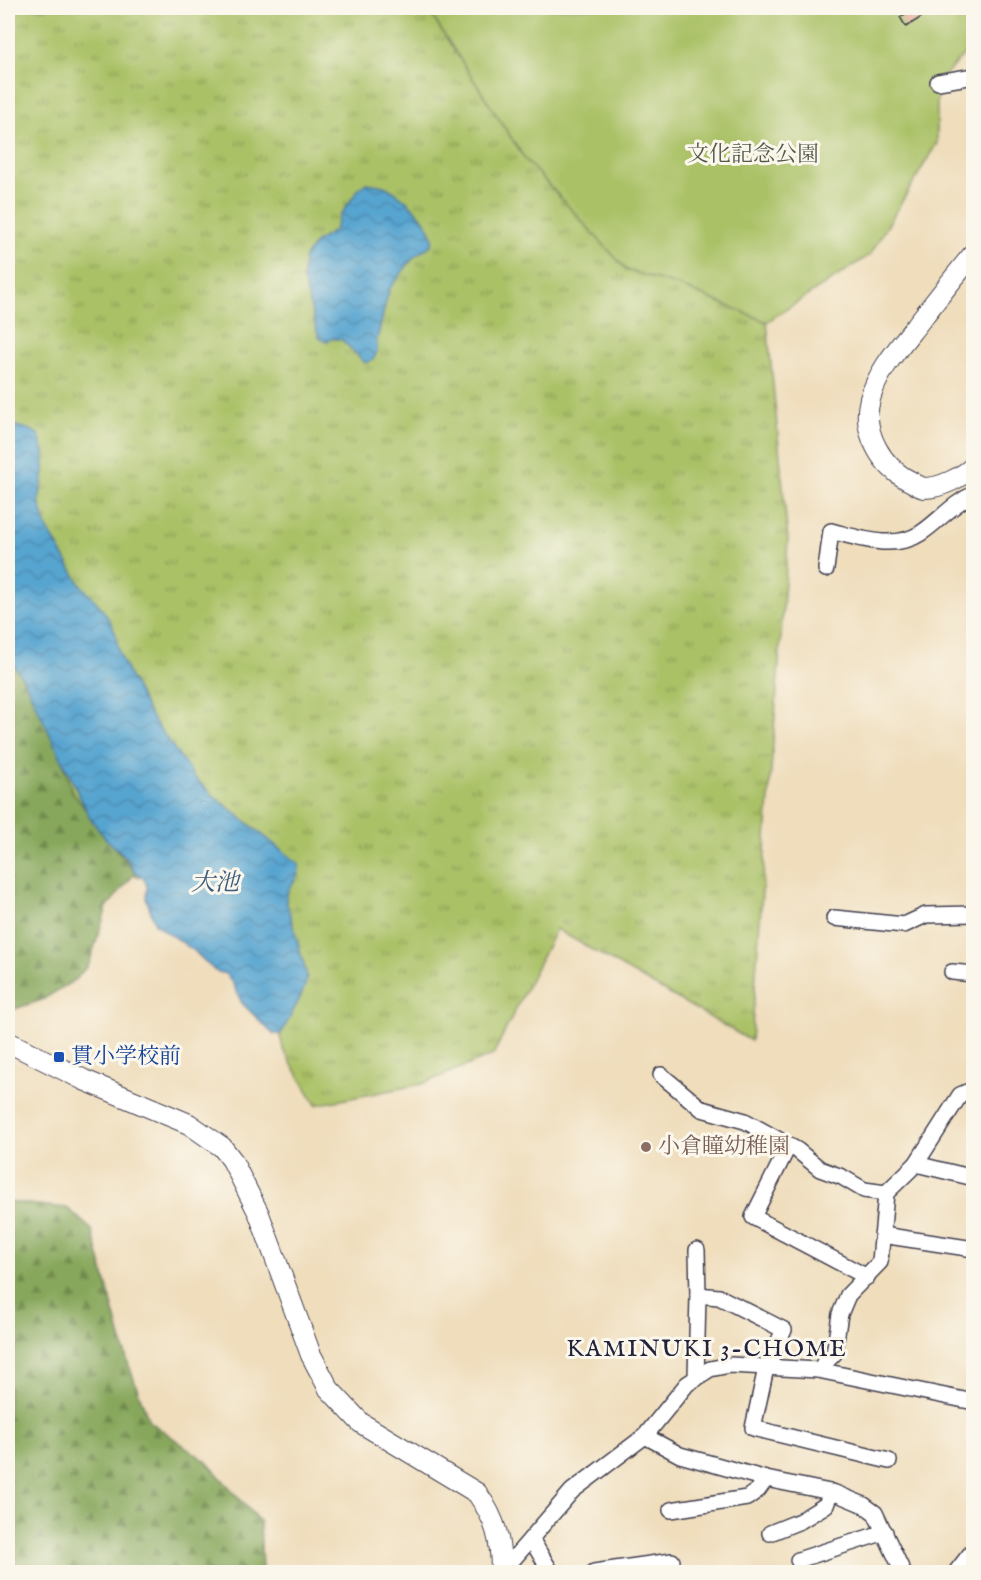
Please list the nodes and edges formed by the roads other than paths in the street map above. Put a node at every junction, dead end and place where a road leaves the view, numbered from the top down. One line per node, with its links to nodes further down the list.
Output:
1 (974, 76): 2 (street)
2 (938, 82)
3 (974, 253): 4 (street)
4 (974, 466)
5 (974, 494): 6 (street)
6 (826, 569)
7 (974, 914): 8 (street)
8 (834, 918)
9 (952, 972): 10 (street)
10 (974, 974)
11 (8, 1042): 38 (street)
12 (661, 1075): 14 (street)
13 (974, 1089): 15 (street)
14 (789, 1145): 17 (street); 21 (street)
15 (916, 1164): 16 (street); 17 (street)
16 (974, 1178)
17 (886, 1193): 18 (street)
18 (882, 1234): 19 (street); 21 (street)
19 (974, 1249)
20 (697, 1250): 22 (street)
21 (867, 1277): 24 (street)
22 (698, 1295): 23 (street); 25 (street)
23 (766, 1368): 24 (street); 25 (street); 28 (street)
24 (818, 1370): 26 (street)
25 (696, 1379): 27 (street)
26 (974, 1402)
27 (645, 1436): 29 (street); 34 (street)
28 (889, 1461)
29 (766, 1479): 30 (street); 31 (street)
30 (831, 1492): 32 (street); 33 (street)
31 (671, 1510)
32 (770, 1533)
33 (885, 1533): 36 (street); 41 (street)
34 (531, 1539): 38 (street); 39 (street)
35 (974, 1549): 42 (street)
36 (798, 1560)
37 (672, 1561): 40 (street)
38 (502, 1572)
39 (551, 1572)
40 (594, 1572)
41 (903, 1572)
42 (956, 1572)

